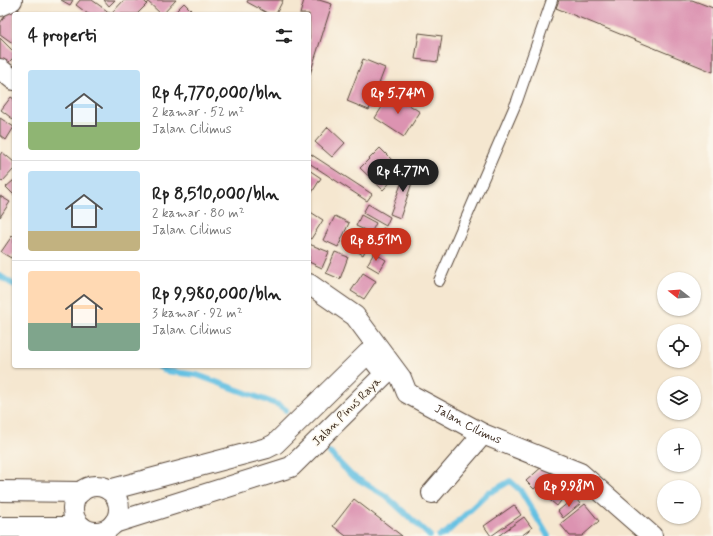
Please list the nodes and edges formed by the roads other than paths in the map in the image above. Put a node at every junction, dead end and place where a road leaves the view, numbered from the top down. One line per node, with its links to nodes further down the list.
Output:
1 (11, 0): 3 (main road)
2 (552, 0): 6 (lane)
3 (0, 5)
4 (0, 69): 5 (street)
5 (12, 78)
6 (439, 281)
7 (311, 285): 8 (street, Jalan Cilimus)
8 (483, 434): 12 (street); 16 (street, Jalan Cilimus)
9 (109, 490): 11 (street, Jalan Pinus Raya); 13 (street); 13 (street, Jalan Pinus Raya)
10 (0, 491): 11 (street, Jalan Pinus Raya)
11 (81, 492): 15 (street)
12 (432, 493)
13 (114, 523): 15 (street, Jalan Pinus Raya)
14 (0, 527): 15 (street, Jalan Pinus Raya)
15 (85, 531)
16 (652, 536)

